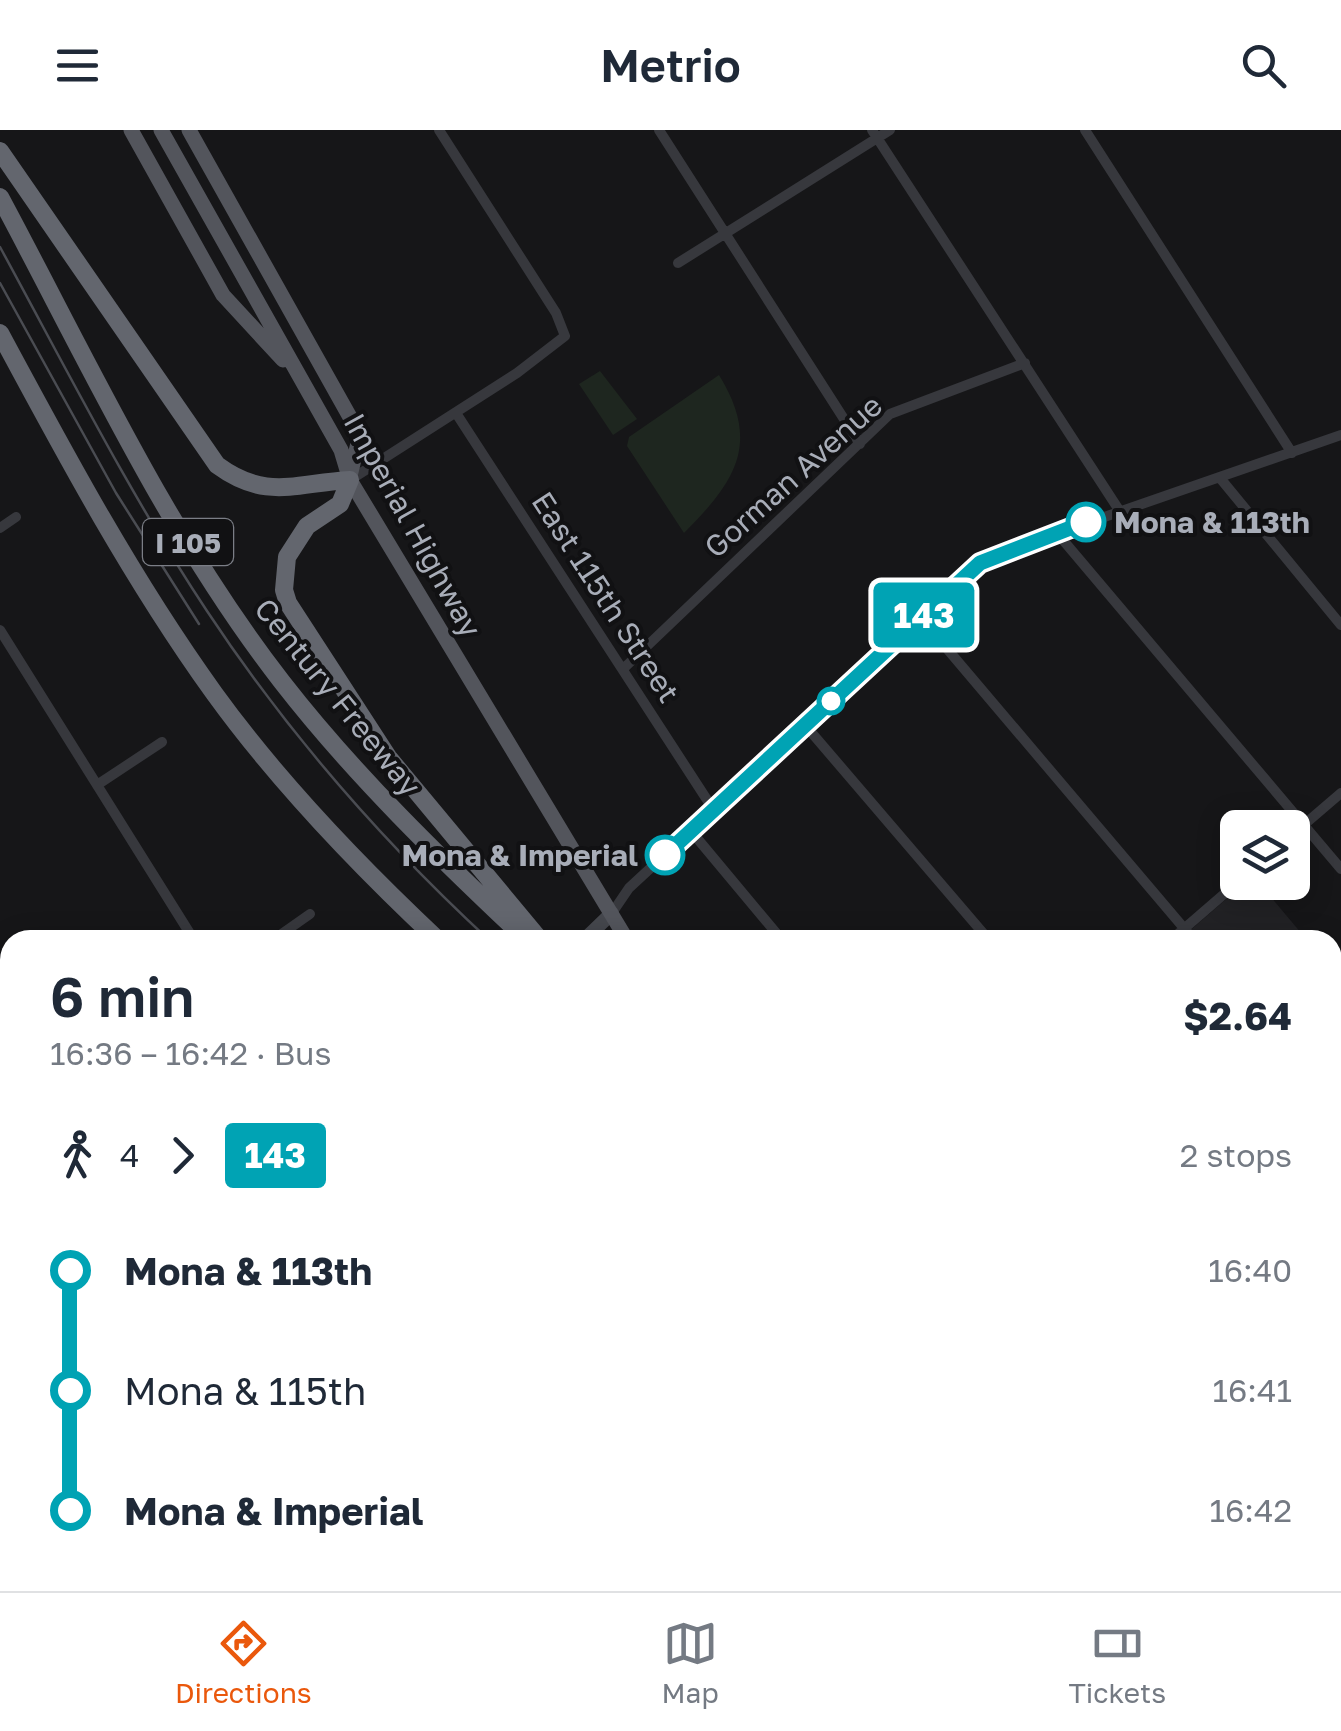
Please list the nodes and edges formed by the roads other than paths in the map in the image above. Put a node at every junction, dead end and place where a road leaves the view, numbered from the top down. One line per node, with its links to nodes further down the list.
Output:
1 (131, 130): 15 (main road)
2 (161, 130): 15 (main road, Imperial Highway)
3 (189, 130): 21 (main road)
4 (438, 130): 16 (street)
5 (660, 130): 11 (street)
6 (890, 130): 8 (street)
7 (1084, 130): 19 (street)
8 (875, 134): 11 (street); 14 (street)
9 (0, 151): 21 (highway)
10 (0, 197): 47 (highway, Century Freeway / I 105)
11 (725, 235): 12 (street); 18 (street)
12 (678, 263)
13 (0, 334): 46 (highway, I 105)
14 (1025, 363): 18 (street, Gorman Avenue); 22 (street)
15 (302, 382): 21 (main road, Imperial Highway)
16 (456, 413): 21 (street); 29 (street, East 115th Street)
17 (1341, 436): 19 (street)
18 (860, 444): 29 (street, Gorman Avenue)
19 (1292, 453): 20 (street)
20 (1220, 478): 22 (street); 27 (street)
21 (350, 480): 41 (main road, Imperial Highway); 48 (highway)
22 (1120, 510): 25 (street)
23 (16, 517): 24 (street)
24 (0, 528)
25 (1057, 533): 26 (street); 35 (street)
26 (921, 618): 30 (street); 43 (street)
27 (1341, 625)
28 (0, 630): 32 (street)
29 (623, 669): 34 (street, East 115th Street)
30 (805, 725): 34 (street); 52 (street)
31 (162, 742): 32 (street)
32 (98, 785): 44 (street)
33 (1341, 793): 36 (street)
34 (714, 809): 37 (street)
35 (1290, 810)
36 (1310, 820)
37 (690, 832): 41 (street); 51 (street)
38 (1310, 834): 39 (street)
39 (1341, 869)
40 (1220, 897): 43 (street)
41 (612, 913): 49 (street); 50 (main road, Imperial Highway)
42 (310, 914): 45 (street)
43 (1184, 928): 53 (street)
44 (188, 930)
45 (287, 930)
46 (428, 930)
47 (517, 930)
48 (531, 930)
49 (594, 930)
50 (621, 930)
51 (773, 930)
52 (980, 930)
53 (1182, 930)

